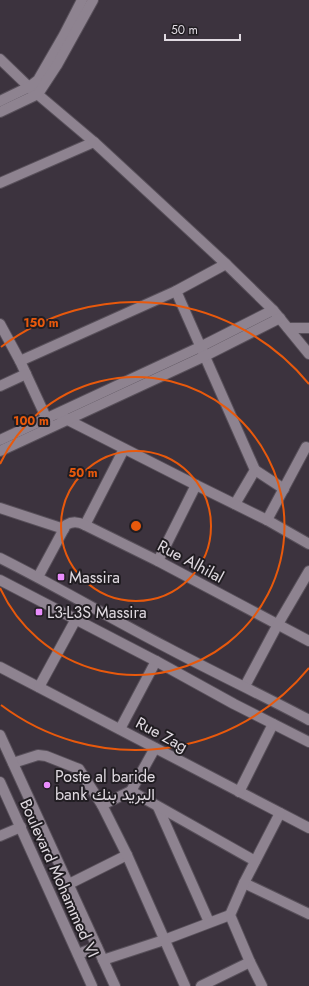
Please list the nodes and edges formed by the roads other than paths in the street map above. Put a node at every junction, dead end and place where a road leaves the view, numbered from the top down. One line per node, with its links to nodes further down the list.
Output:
1 (82, 0): 4 (street)
2 (93, 0): 5 (street)
3 (0, 60): 4 (street)
4 (29, 87): 5 (street); 6 (street)
5 (38, 94): 7 (street); 8 (street)
6 (0, 101)
7 (0, 112)
8 (94, 142): 9 (street); 10 (street)
9 (0, 184)
10 (226, 264): 11 (street); 12 (street)
11 (176, 291): 17 (street); 20 (street)
12 (273, 310): 13 (street); 17 (street)
13 (280, 318): 15 (street); 19 (street)
14 (0, 324): 20 (street)
15 (288, 328): 16 (street); 18 (street)
16 (309, 328)
17 (200, 346): 19 (street); 23 (street)
18 (309, 354)
19 (205, 356): 24 (street); 30 (street)
20 (20, 361): 21 (street)
21 (26, 374): 22 (street); 25 (street)
22 (0, 386)
23 (56, 414): 24 (street); 25 (street)
24 (68, 420): 25 (street); 28 (street)
25 (49, 423): 26 (street); 29 (street)
26 (0, 440)
27 (306, 447): 32 (street)
28 (124, 449): 31 (street); 36 (street)
29 (0, 451)
30 (255, 470): 32 (street); 33 (street)
31 (196, 485): 33 (street); 40 (street)
32 (284, 489): 35 (street)
33 (235, 504): 35 (street)
34 (0, 508): 37 (street)
35 (267, 520): 38 (street)
36 (85, 525): 37 (street, Rue Alhilal); 40 (street, Rue Alhilal)
37 (64, 529): 42 (street)
38 (309, 544)
39 (0, 558): 42 (street)
40 (158, 561): 45 (street, Rue Alhilal)
41 (309, 570): 45 (street)
42 (38, 577): 49 (street)
43 (0, 580): 44 (street)
44 (76, 619): 47 (street); 50 (street)
45 (278, 624): 46 (street, Rue Alhilal); 49 (street)
46 (309, 642)
47 (156, 661): 52 (street); 53 (street)
48 (0, 667): 50 (street, Rue Zag)
49 (245, 686): 51 (street)
50 (40, 687): 53 (street, Rue Zag)
51 (309, 720)
52 (273, 724): 55 (street); 60 (street)
53 (120, 730): 56 (street, Rue Zag)
54 (0, 736): 57 (street, Boulevard Mohammed VI)
55 (309, 742)
56 (155, 748): 59 (street); 60 (street, Rue Zag)
57 (13, 763): 61 (street); 70 (street, Boulevard Mohammed VI)
58 (0, 782): 64 (street, Boulevard Mohammed VI)
59 (131, 791): 61 (street); 62 (street)
60 (239, 792): 63 (street, Rue Zag)
61 (102, 805): 67 (street)
62 (158, 807): 68 (street); 73 (street)
63 (280, 813): 65 (street, Rue Zag); 68 (street)
64 (21, 827): 66 (street); 76 (street, Boulevard Mohammed VI)
65 (309, 828)
66 (0, 836)
67 (127, 855): 70 (street); 74 (street)
68 (255, 861): 69 (street)
69 (244, 883): 71 (street); 72 (street)
70 (67, 885): 75 (street, Boulevard Mohammed VI)
71 (230, 914): 73 (street); 78 (street)
72 (309, 914)
73 (209, 922): 74 (street)
74 (164, 940): 77 (street); 81 (street)
75 (96, 947): 76 (street); 77 (street, Boulevard Mohammed VI)
76 (78, 954): 79 (street, Boulevard Mohammed VI)
77 (103, 960): 80 (street, Boulevard Mohammed VI)
78 (250, 962): 82 (street); 83 (street)
79 (92, 986)
80 (115, 986)
81 (185, 986)
82 (201, 986)
83 (262, 986)

